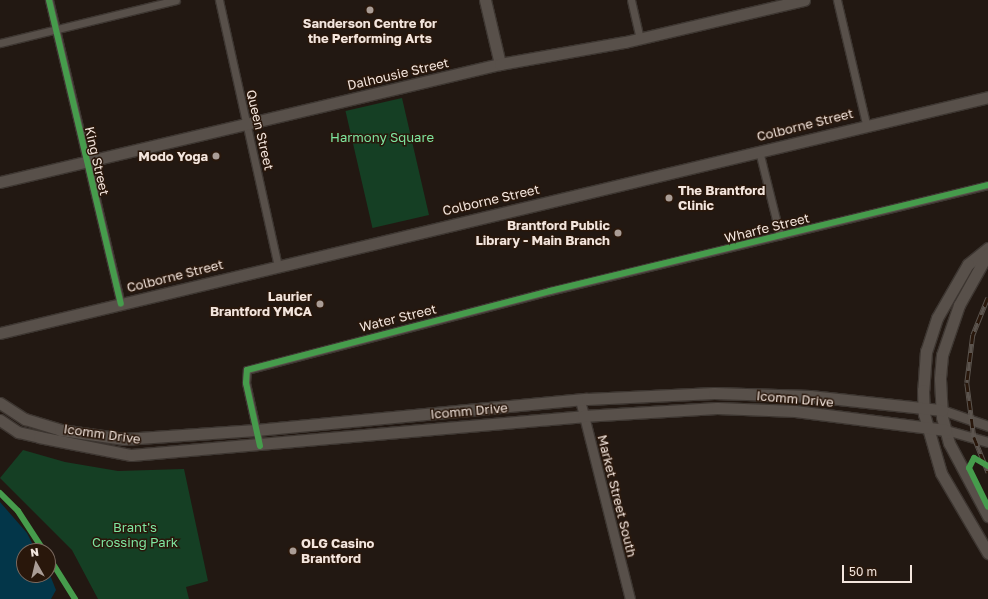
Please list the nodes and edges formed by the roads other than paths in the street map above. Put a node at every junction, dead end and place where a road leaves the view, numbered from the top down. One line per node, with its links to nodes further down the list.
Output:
1 (49, 0): 8 (street, King Street)
2 (176, 0): 8 (street)
3 (219, 0): 14 (street, Queen Street)
4 (485, 0): 11 (main road)
5 (631, 0): 9 (street)
6 (804, 0): 9 (main road, Dalhousie Street)
7 (837, 0): 13 (street)
8 (56, 29): 10 (street); 16 (street, King Street)
9 (640, 39): 11 (main road, Dalhousie Street)
10 (0, 43)
11 (500, 64): 14 (main road, Dalhousie Street)
12 (988, 97): 13 (main road, Colborne Street)
13 (866, 124): 15 (main road, Colborne Street)
14 (246, 125): 16 (main road, Dalhousie Street); 22 (street, Queen Street)
15 (759, 151): 19 (street); 22 (main road, Colborne Street)
16 (85, 162): 17 (main road, Dalhousie Street); 24 (street, King Street)
17 (0, 182)
18 (985, 187): 19 (street, Wharfe Street)
19 (780, 235): 23 (street, Wharfe Street)
20 (988, 248): 28 (main road)
21 (988, 253): 29 (main road)
22 (278, 266): 24 (main road, Colborne Street)
23 (556, 290): 34 (street, Water Street)
24 (121, 304): 25 (main road, Colborne Street)
25 (0, 333)
26 (580, 400): 28 (main road, Icomm Drive); 30 (street, Market Street South); 34 (main road, Icomm Drive)
27 (0, 403): 34 (main road, Icomm Drive)
28 (924, 407): 29 (main road, Icomm Drive); 33 (main road)
29 (942, 410): 32 (street); 35 (main road)
30 (584, 416): 33 (main road, Icomm Drive); 37 (main road, Icomm Drive); 40 (street, Market Street South)
31 (0, 420): 37 (main road, Icomm Drive)
32 (988, 426)
33 (927, 427): 35 (main road, Icomm Drive); 39 (main road)
34 (256, 430): 37 (street)
35 (946, 430): 36 (street); 38 (main road)
36 (988, 442)
37 (260, 446)
38 (988, 516)
39 (988, 552)
40 (630, 599)

